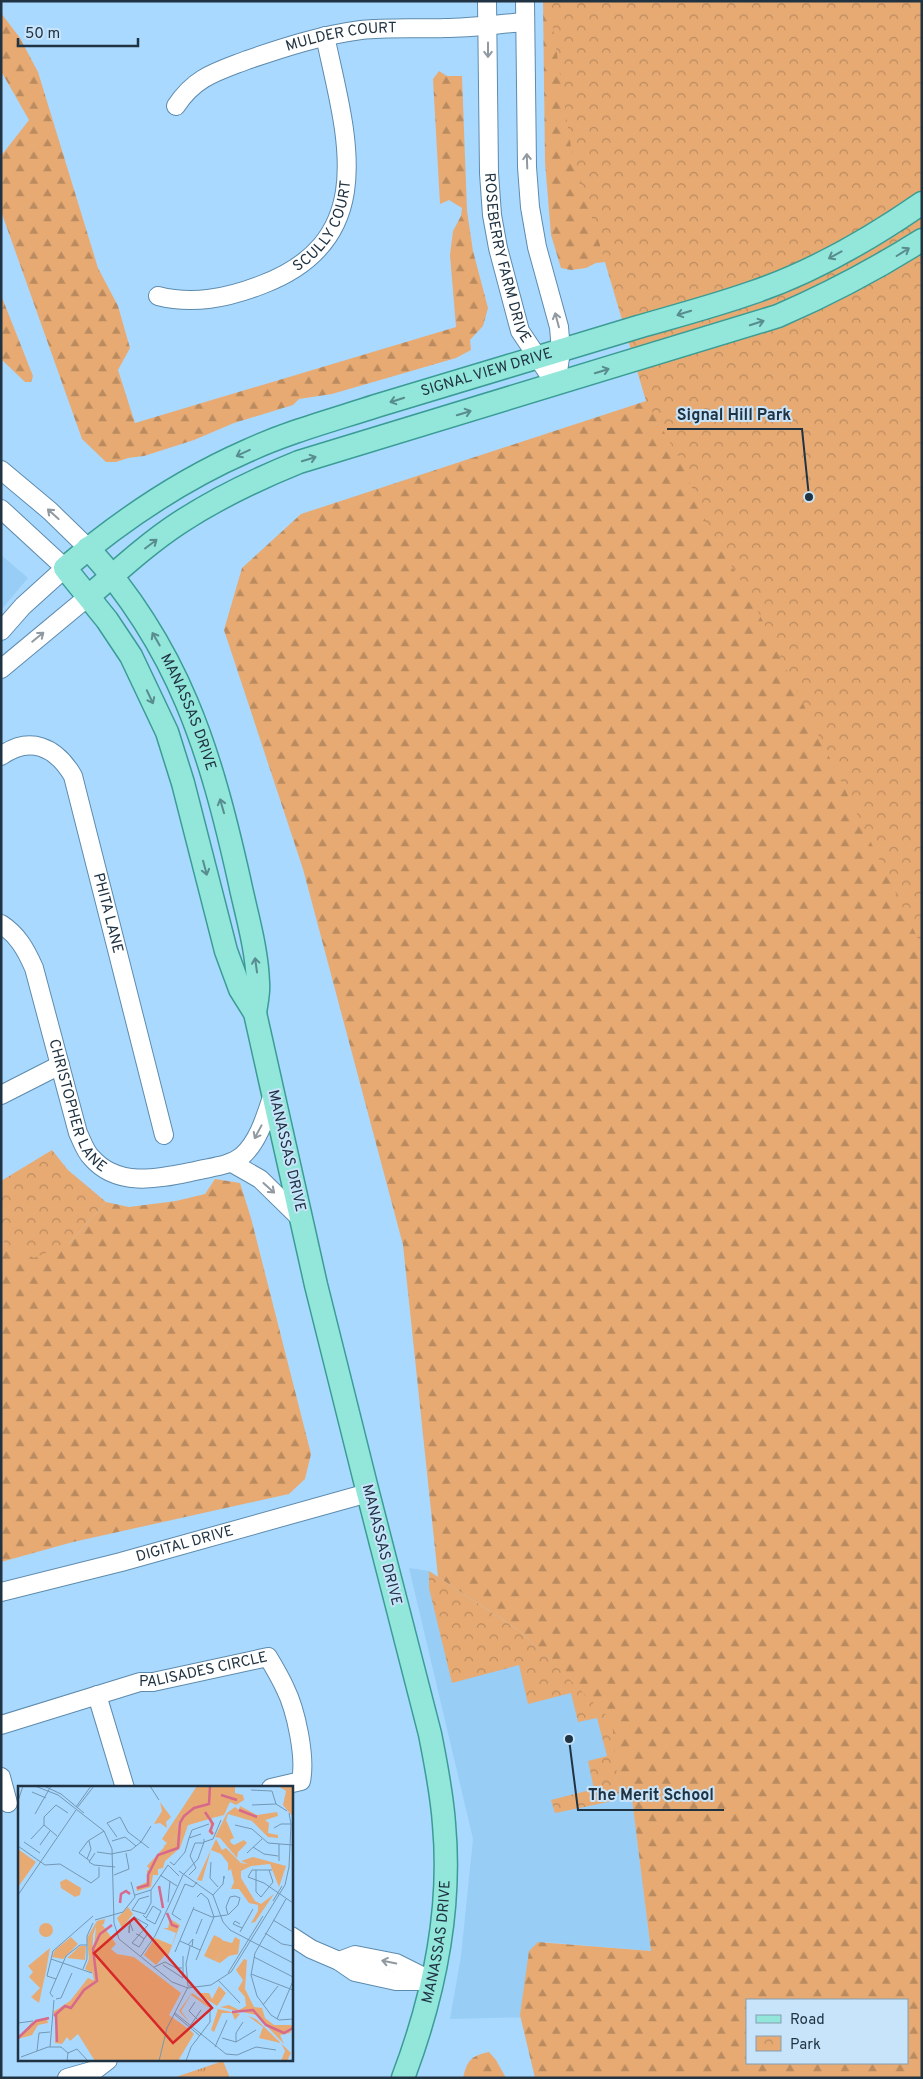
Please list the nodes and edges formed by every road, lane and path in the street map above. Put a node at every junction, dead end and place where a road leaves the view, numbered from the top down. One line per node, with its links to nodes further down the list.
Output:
1 (487, 1): 4 (street, ROSEBERRY FARM DRIVE)
2 (524, 1): 3 (street, ROSEBERRY FARM DRIVE)
3 (525, 22): 4 (street, MULDER COURT); 10 (street, ROSEBERRY FARM DRIVE, one-way to 3)
4 (488, 25): 5 (street, MULDER COURT); 11 (street, ROSEBERRY FARM DRIVE, one-way to 11)
5 (325, 36): 6 (street, MULDER COURT); 9 (street, SCULLY COURT)
6 (176, 106)
7 (922, 203): 10 (main road, SIGNAL VIEW DRIVE, one-way to 10)
8 (922, 240): 12 (main road, SIGNAL VIEW DRIVE, one-way to 8)
9 (158, 296)
10 (561, 351): 11 (main road, SIGNAL VIEW DRIVE); 12 (street, ROSEBERRY FARM DRIVE)
11 (536, 358): 12 (street, ROSEBERRY FARM DRIVE); 15 (main road, SIGNAL VIEW DRIVE, one-way to 15)
12 (556, 385): 17 (main road, SIGNAL VIEW DRIVE, one-way to 12)
13 (1, 470): 15 (street, MANASSAS DRIVE, one-way to 13)
14 (1, 509): 16 (street, MANASSAS DRIVE)
15 (88, 548): 16 (main road, SIGNAL VIEW DRIVE); 17 (main road, MANASSAS DRIVE)
16 (65, 568): 18 (main road, MANASSAS DRIVE); 19 (street)
17 (113, 575): 18 (main road, SIGNAL VIEW DRIVE); 23 (main road, MANASSAS DRIVE, one-way to 17)
18 (89, 596): 20 (street, one-way to 18); 23 (main road, MANASSAS DRIVE, one-way to 23)
19 (1, 631)
20 (1, 669)
21 (1, 756): 27 (street, PHITA LANE)
22 (1, 924): 24 (street, CHRISTOPHER LANE)
23 (255, 1013): 25 (main road, MANASSAS DRIVE)
24 (60, 1065): 26 (street); 28 (street, CHRISTOPHER LANE)
25 (273, 1094): 28 (street, CHRISTOPHER LANE, one-way to 28); 29 (main road, MANASSAS DRIVE)
26 (1, 1096)
27 (164, 1135)
28 (232, 1162): 29 (street, one-way to 29)
29 (302, 1219): 30 (main road, MANASSAS DRIVE)
30 (368, 1493): 31 (street, DIGITAL DRIVE); 39 (main road, MANASSAS DRIVE)
31 (1, 1592)
32 (97, 1695): 33 (street, PALISADES CIRCLE); 35 (street); 36 (street, PALISADES CIRCLE)
33 (1, 1726)
34 (1, 1777): 37 (street)
35 (124, 1786)
36 (278, 1786)
37 (9, 1803)
38 (292, 1937): 39 (street)
39 (434, 1981): 42 (main road, MANASSAS DRIVE)
40 (106, 2062): 41 (street)
41 (67, 2078)
42 (403, 2078)

